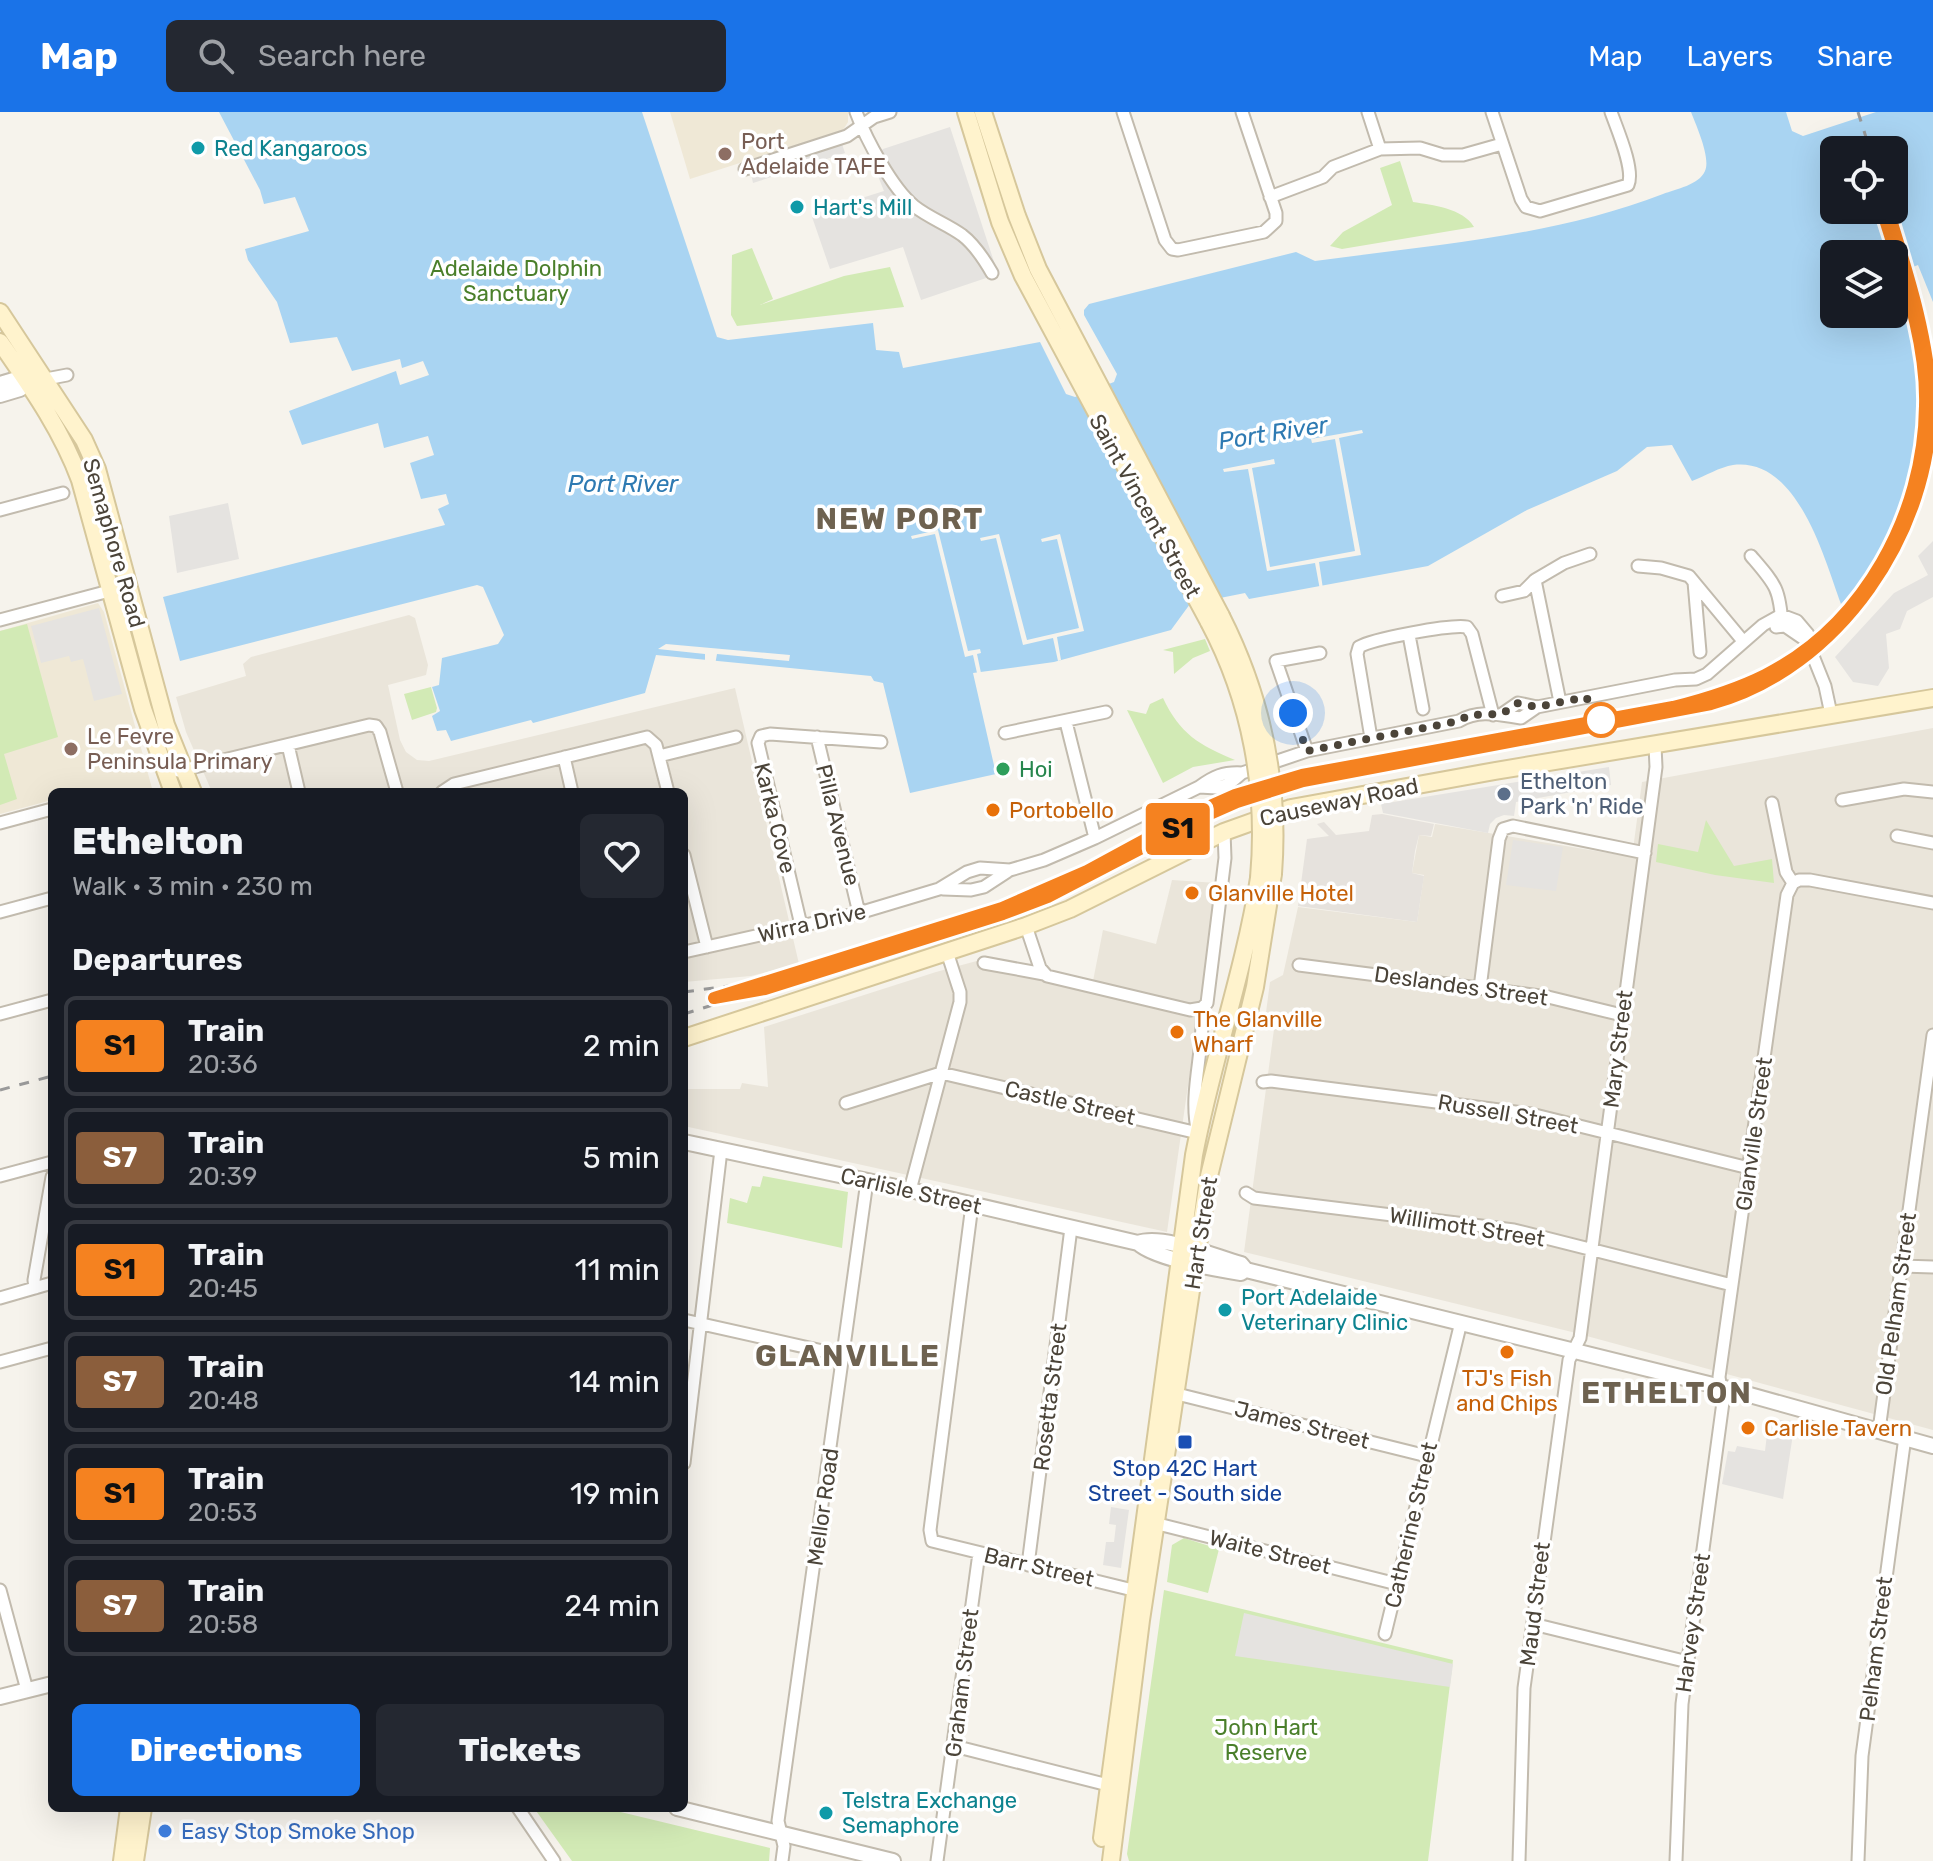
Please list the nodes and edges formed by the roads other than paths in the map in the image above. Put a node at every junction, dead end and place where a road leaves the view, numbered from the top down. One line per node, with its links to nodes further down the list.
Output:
1 (856, 112): 10 (street)
2 (890, 112): 10 (street)
3 (966, 112): 32 (main road, Saint Vincent Street)
4 (983, 112): 32 (main road, Saint Vincent Street)
5 (1123, 112): 14 (street)
6 (1242, 112): 14 (street)
7 (1368, 112): 12 (street)
8 (1492, 112): 11 (street)
9 (1611, 112): 11 (street)
10 (861, 126): 13 (street); 15 (street)
11 (1502, 144): 12 (street)
12 (1380, 149): 14 (street)
13 (745, 169)
14 (1270, 197)
15 (992, 273)
16 (0, 312): 19 (main road, Semaphore Road)
17 (1, 350): 20 (main road, Semaphore Road)
18 (67, 375): 19 (street)
19 (46, 379): 20 (street); 30 (main road, Semaphore Road)
20 (27, 382): 21 (street); 22 (street); 30 (main road, Semaphore Road)
21 (0, 384)
22 (0, 395)
23 (63, 493): 24 (street)
24 (0, 510)
25 (1590, 554): 28 (street)
26 (1751, 556): 34 (street)
27 (1638, 566): 29 (street)
28 (1535, 580): 31 (street); 40 (street)
29 (1694, 581): 36 (street); 37 (street)
30 (120, 588): 33 (street); 56 (main road, Semaphore Road)
31 (1502, 596)
32 (1215, 619): 78 (main road, Hart Street, bridge)
33 (0, 620)
34 (1782, 620): 36 (street, Wirra Drive); 43 (street)
35 (1409, 635): 41 (street); 44 (street); 49 (street)
36 (1743, 641): 40 (street, Wirra Drive)
37 (1700, 652)
38 (1320, 653): 53 (street)
39 (1933, 698): 43 (main road, Causeway Road)
40 (1560, 702): 44 (street, Wirra Drive)
41 (1423, 709)
42 (1106, 712): 45 (street)
43 (1831, 714): 52 (main road, Causeway Road)
44 (1495, 715): 49 (street, Wirra Drive)
45 (1066, 722): 46 (street); 73 (street)
46 (1005, 733)
47 (736, 737): 54 (street)
48 (817, 737): 50 (street, Karka Cove); 84 (street, Pilla Avenue); 85 (street, Karka Cove)
49 (1371, 738): 53 (street, Wirra Drive)
50 (881, 742)
51 (288, 745): 56 (street); 60 (street); 61 (street)
52 (1655, 746): 71 (main road, Causeway Road); 75 (street, Mary Street)
53 (1307, 751): 73 (street, Wirra Drive)
54 (659, 756): 55 (street); 65 (street)
55 (564, 757): 57 (street); 64 (street)
56 (174, 772): 58 (main road, Semaphore Road); 59 (main road, Semaphore Road)
57 (474, 779): 62 (street); 63 (street)
58 (173, 788)
59 (189, 788)
60 (298, 788)
61 (396, 788)
62 (448, 788)
63 (476, 788)
64 (571, 788)
65 (667, 788)
66 (1933, 792): 67 (street)
67 (1842, 800)
68 (1772, 803): 79 (street)
69 (48, 810): 70 (street)
70 (0, 823)
71 (1224, 832): 86 (main road, Causeway Road); 95 (street, Hart Street)
72 (1897, 836): 74 (street)
73 (1095, 838): 76 (street, Wirra Drive)
74 (1933, 843)
75 (1645, 853): 93 (street); 97 (street, Mary Street)
76 (1010, 870): 80 (street, Wirra Drive); 80 (street, Wirra Drive)
77 (688, 871): 87 (street)
78 (1266, 876): 105 (main road, Hart Street); 118 (main road, Hart Street)
79 (1793, 883): 82 (street); 109 (street, Glanville Street)
80 (939, 889): 84 (street, Wirra Drive)
81 (48, 899): 83 (street)
82 (1933, 903)
83 (0, 912)
84 (859, 913): 85 (street, Wirra Drive)
85 (801, 925): 87 (street, Wirra Drive)
86 (1026, 926): 89 (main road, Causeway Road); 92 (street)
87 (707, 947): 88 (street, Wirra Drive)
88 (688, 951)
89 (947, 952): 99 (main road, Causeway Road); 100 (street)
90 (984, 963): 92 (street)
91 (1299, 965): 93 (street, Deslandes Street)
92 (1044, 974): 95 (street)
93 (1480, 988): 97 (street, Deslandes Street)
94 (48, 1001): 96 (street)
95 (1202, 1008): 105 (street, Hart Street)
96 (0, 1014)
97 (1622, 1015): 104 (street, Mary Street)
98 (1933, 1035): 102 (street, Old Pelham Street)
99 (688, 1037)
100 (941, 1073): 103 (street); 105 (street, Castle Street); 112 (street)
101 (1263, 1082): 104 (street, Russell Street)
102 (1929, 1102): 119 (street, Old Pelham Street)
103 (846, 1103)
104 (1607, 1132): 109 (street, Russell Street); 117 (street, Mary Street)
105 (1198, 1133): 118 (main road, Hart Street)
106 (688, 1143): 107 (street, Carlisle Street)
107 (721, 1150): 111 (street, Carlisle Street); 127 (street)
108 (48, 1163): 110 (street)
109 (1749, 1168): 122 (street, Glanville Street)
110 (0, 1176)
111 (867, 1181): 112 (street, Carlisle Street); 130 (street, Mellor Road)
112 (910, 1190): 115 (street, Carlisle Street)
113 (1246, 1193): 117 (street, Willimott Street)
114 (48, 1200): 123 (street)
115 (972, 1205): 116 (street, Carlisle Street); 140 (street, Barr Street)
116 (1071, 1228): 118 (street, Carlisle Street); 141 (street, Rosetta Street)
117 (1592, 1250): 122 (street, Willimott Street); 129 (street, Mary Street)
118 (1188, 1255): 126 (street, Carlisle Street); 133 (main road, Hart Street); 139 (main road, Hart Street)
119 (1902, 1266): 120 (street); 134 (street, Old Pelham Street)
120 (1933, 1267)
121 (48, 1284): 123 (street)
122 (1732, 1285): 132 (street, Glanville Street)
123 (35, 1288): 124 (street)
124 (0, 1298)
125 (688, 1321): 127 (street)
126 (1461, 1322): 129 (street, Carlisle Street); 138 (street, Catherine Street)
127 (702, 1324): 130 (street); 135 (street)
128 (48, 1349): 131 (street)
129 (1574, 1351): 132 (street, Carlisle Street); 145 (street, Maud Street)
130 (845, 1356): 157 (street, Mellor Road)
131 (0, 1362)
132 (1721, 1387): 134 (street, Carlisle Street); 147 (street, Harvey Street)
133 (1177, 1394): 138 (street, James Street); 139 (main road, Hart Street)
134 (1879, 1430): 136 (street, Carlisle Street)
135 (688, 1432)
136 (1905, 1437): 137 (street, Carlisle Street); 168 (street, Pelham Street)
137 (1933, 1446)
138 (1427, 1456): 142 (street, Catherine Street)
139 (1150, 1522): 142 (street, Waite Street); 144 (main road, Hart Street)
140 (979, 1553): 141 (street, Barr Street); 151 (street, Graham Street)
141 (1028, 1565): 144 (street, Barr Street)
142 (1397, 1584): 146 (street, Catherine Street)
143 (0, 1590): 149 (street)
144 (1140, 1591): 152 (main road, Hart Street)
145 (1533, 1624): 147 (street); 166 (street, Maud Street)
146 (1385, 1634)
147 (1688, 1662): 167 (street, Harvey Street)
148 (48, 1685): 149 (street)
149 (27, 1690): 150 (street)
150 (0, 1697)
151 (954, 1746): 152 (street); 163 (street, Graham Street)
152 (1114, 1786): 164 (main road, Hart Street); 165 (main road, Hart Street)
153 (688, 1811): 157 (street)
154 (136, 1812): 158 (main road)
155 (136, 1812): 159 (main road)
156 (521, 1812): 160 (street)
157 (781, 1834): 161 (street, Mellor Road); 162 (street)
158 (122, 1861)
159 (135, 1861)
160 (554, 1861)
161 (782, 1861)
162 (893, 1861)
163 (937, 1861)
164 (1100, 1861)
165 (1111, 1861)
166 (1519, 1861)
167 (1676, 1861)
168 (1858, 1861)

